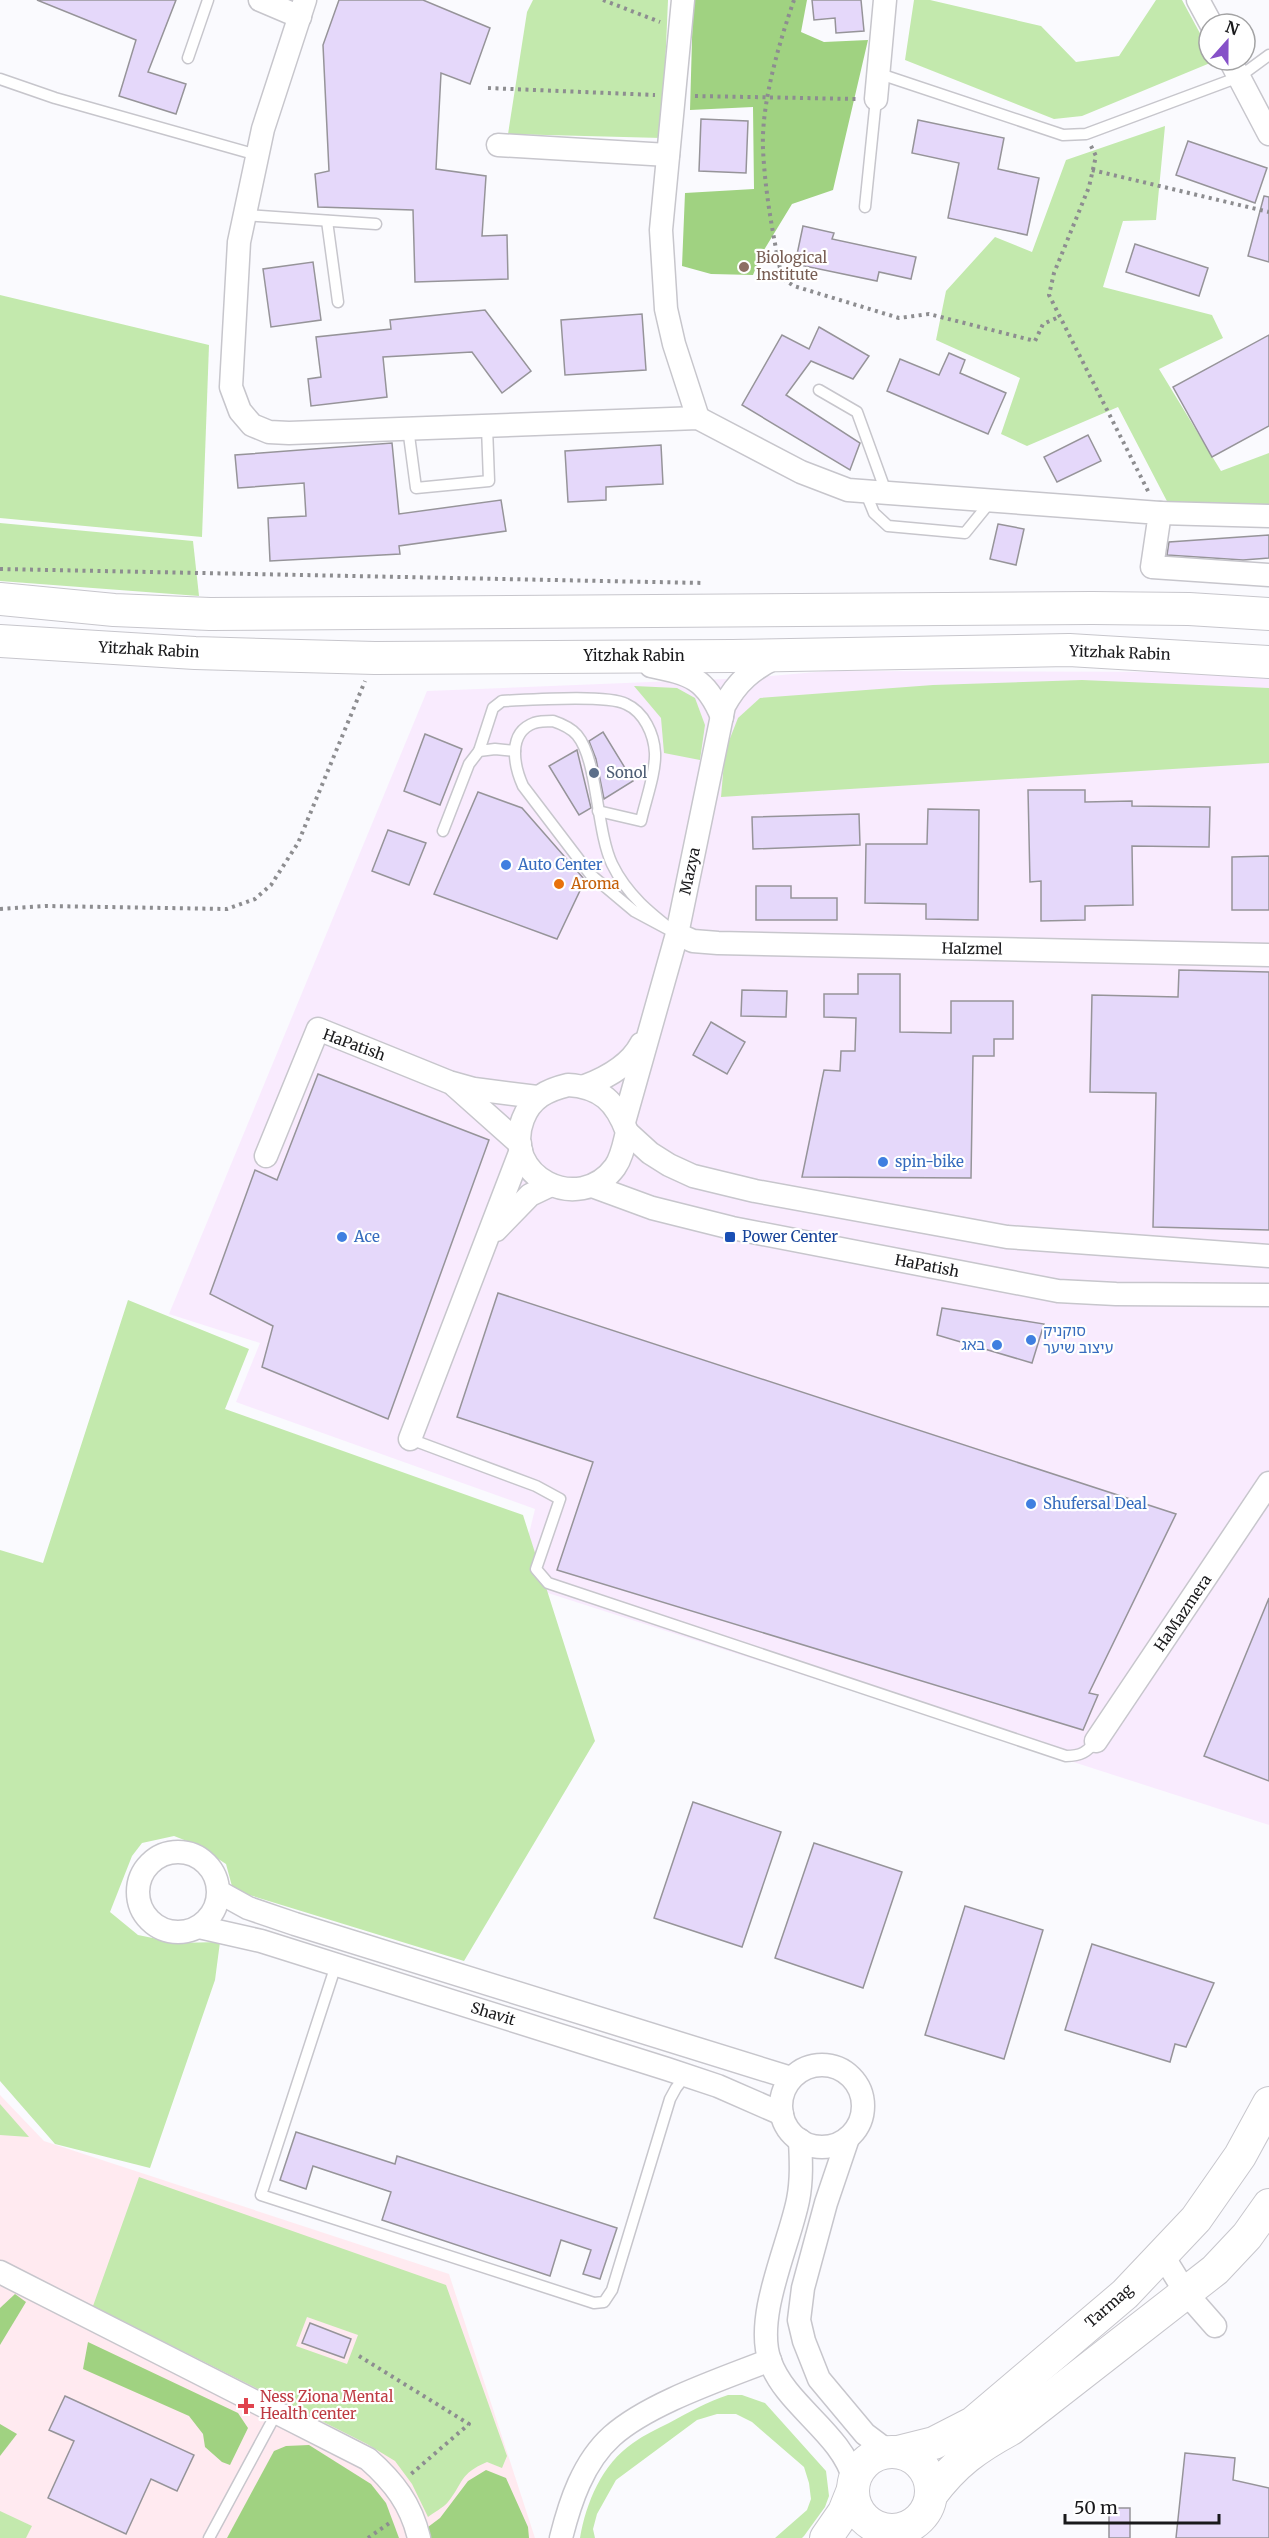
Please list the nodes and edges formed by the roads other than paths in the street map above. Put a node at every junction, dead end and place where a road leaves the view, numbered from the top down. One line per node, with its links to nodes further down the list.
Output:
1 (208, 0): 6 (lane)
2 (260, 0): 5 (street)
3 (683, 0): 15 (street)
4 (885, 0): 9 (street)
5 (302, 8): 14 (street)
6 (188, 58)
7 (1227, 72): 9 (lane)
8 (1236, 72): 12 (street)
9 (880, 74): 11 (street)
10 (0, 79): 14 (lane)
11 (876, 99): 16 (lane)
12 (1269, 134)
13 (498, 145): 15 (street)
14 (257, 155): 17 (street)
15 (668, 155): 22 (street)
16 (865, 207)
17 (245, 215): 18 (lane); 23 (street)
18 (327, 221): 19 (lane); 20 (lane)
19 (376, 224)
20 (338, 302)
21 (819, 390): 25 (lane)
22 (698, 418): 24 (street); 25 (street)
23 (408, 427): 24 (street); 24 (lane)
24 (487, 427)
25 (875, 492): 26 (street); 26 (lane)
26 (992, 500): 27 (street)
27 (1160, 513): 28 (street); 29 (street)
28 (1269, 516)
29 (1269, 575)
30 (0, 599): 31 (main road)
31 (1269, 614)
32 (0, 641): 34 (main road, Yitzhak Rabin)
33 (790, 655): 34 (main road, Yitzhak Rabin); 35 (main road, Yitzhak Rabin); 36 (street, Mazya)
34 (603, 656): 36 (street)
35 (1269, 662)
36 (722, 717): 41 (street, Mazya)
37 (479, 751): 38 (lane); 39 (lane); 40 (lane)
38 (515, 751): 39 (lane); 41 (lane)
39 (598, 811): 41 (lane)
40 (443, 831)
41 (677, 934): 42 (street, HaIzmel); 43 (street, Mazya)
42 (1269, 955)
43 (651, 1023): 45 (street, Mazya); 47 (street, Mazya)
44 (449, 1082): 46 (street, HaPatish); 48 (street, HaPatish); 49 (street, HaPatish)
45 (585, 1086): 46 (street); 47 (street)
46 (537, 1097): 48 (street)
47 (625, 1127): 51 (street); 53 (street)
48 (520, 1147): 50 (street); 52 (street)
49 (266, 1156)
50 (551, 1185): 51 (street); 52 (street)
51 (592, 1186): 54 (street, HaPatish)
52 (489, 1238): 55 (street)
53 (1269, 1256)
54 (1269, 1295)
55 (410, 1439): 57 (lane)
56 (1269, 1483): 57 (street, HaMazmera)
57 (1096, 1741)
58 (219, 1892): 59 (street); 59 (street); 62 (street, Shavit)
59 (199, 1927): 60 (street, Shavit)
60 (336, 1965): 61 (street, Shavit); 61 (lane)
61 (686, 2075): 64 (street, Shavit)
62 (791, 2079): 64 (street); 65 (street)
63 (1269, 2103): 68 (main road, Tarmag)
64 (782, 2114): 66 (street)
65 (848, 2138): 66 (street); 74 (street)
66 (800, 2140): 72 (street)
67 (1269, 2205): 70 (main road)
68 (1163, 2256): 70 (street); 74 (main road, Tarmag)
69 (0, 2272): 73 (street)
70 (1186, 2293): 71 (street); 76 (main road)
71 (1215, 2326)
72 (770, 2360): 75 (street); 80 (street)
73 (277, 2412): 78 (lane); 79 (street)
74 (894, 2452): 75 (main road); 76 (main road)
75 (853, 2486): 77 (main road); 81 (main road)
76 (931, 2495): 77 (main road)
77 (884, 2534)
78 (209, 2538)
79 (419, 2538)
80 (561, 2538)
81 (826, 2538)

